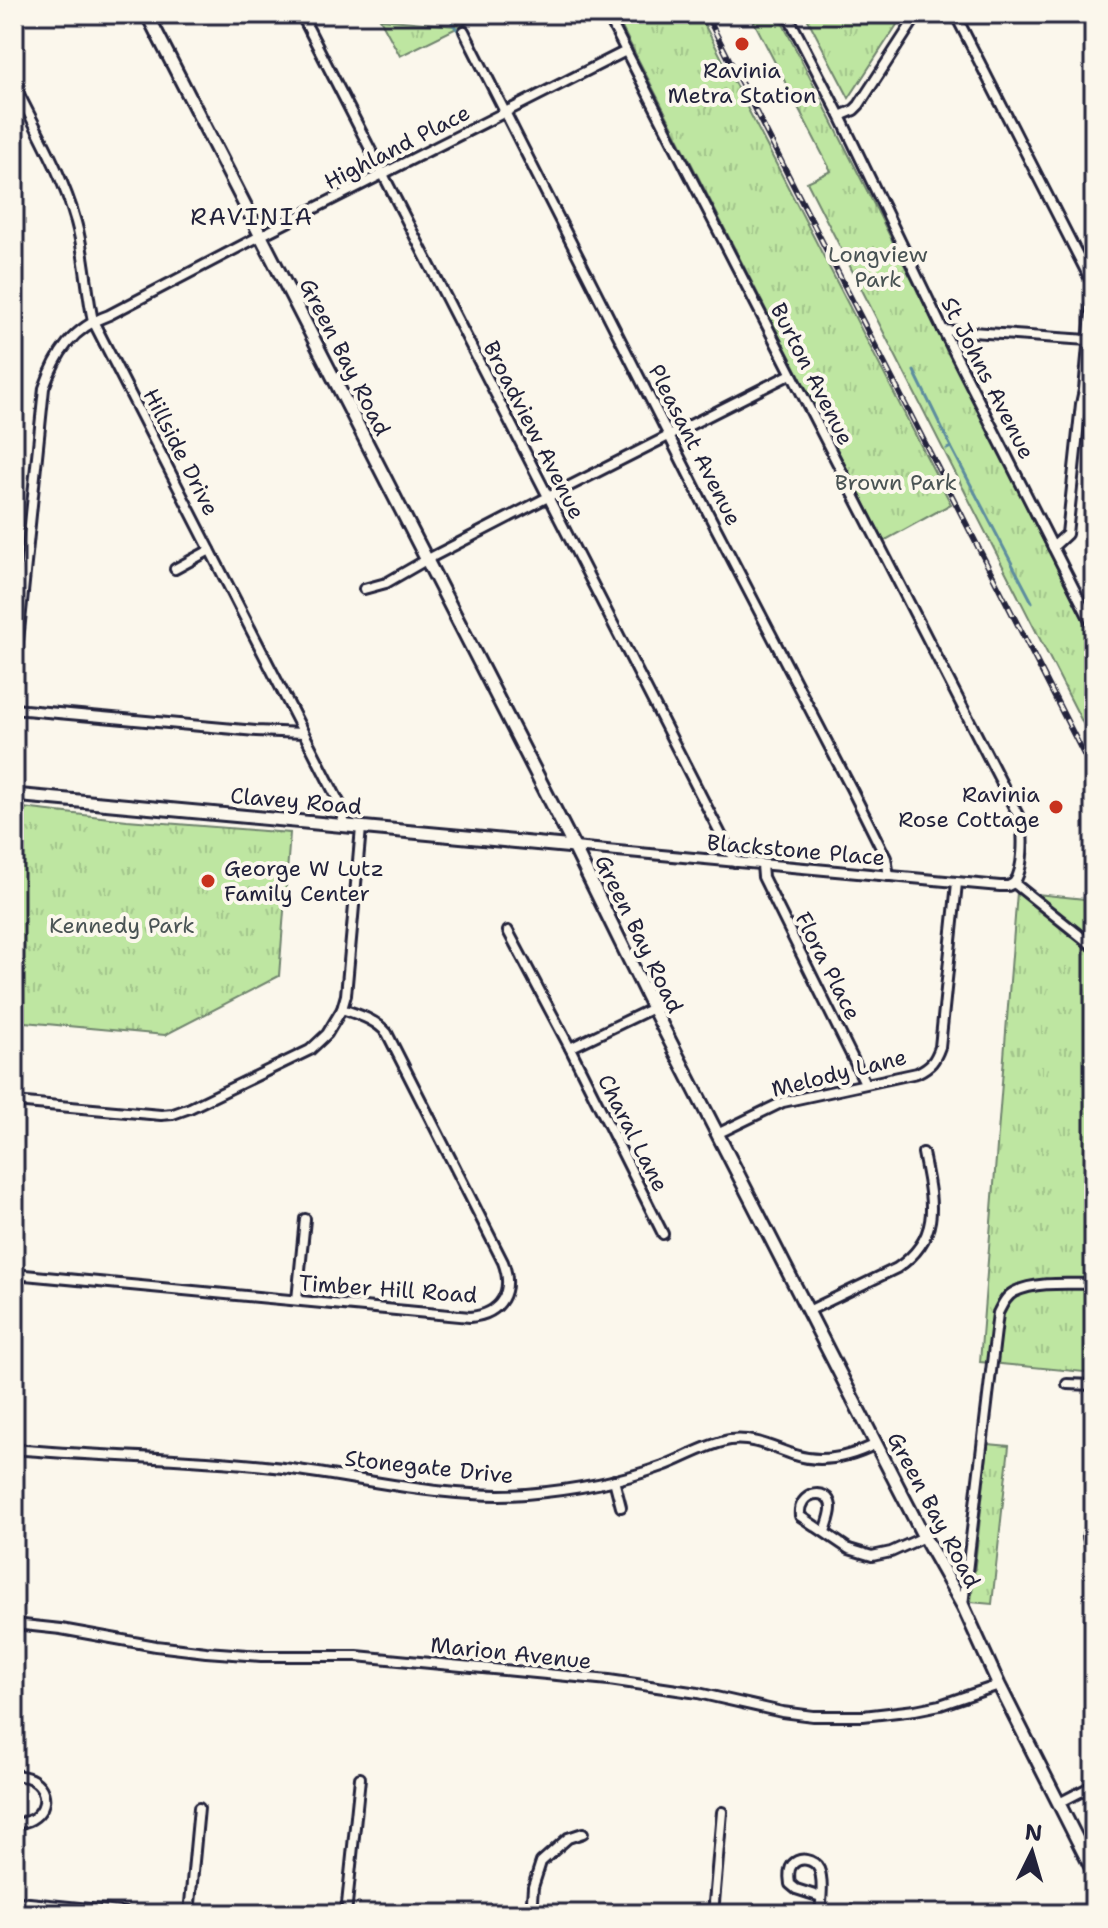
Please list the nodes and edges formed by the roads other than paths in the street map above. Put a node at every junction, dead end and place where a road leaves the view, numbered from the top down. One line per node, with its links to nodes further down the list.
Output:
1 (147, 14): 13 (main road, Green Bay Road)
2 (301, 14): 12 (street, Broadview Avenue)
3 (607, 14): 8 (street, Burton Avenue)
4 (787, 14): 11 (street, St Johns Avenue)
5 (918, 14): 11 (street)
6 (955, 14): 14 (street)
7 (464, 31): 10 (street, Pleasant Avenue)
8 (626, 51): 10 (street, Highland Place); 18 (street, Burton Avenue)
9 (14, 84): 15 (street, Hillside Drive)
10 (505, 112): 12 (street, Highland Place); 20 (street, Pleasant Avenue)
11 (840, 116): 16 (street, St Johns Avenue)
12 (383, 174): 13 (street, Highland Place); 21 (street, Broadview Avenue)
13 (260, 236): 15 (street, Highland Place); 24 (main road, Green Bay Road)
14 (1094, 282): 17 (street)
15 (93, 321): 23 (street, Hillside Drive); 28 (street, Highland Place)
16 (943, 330): 17 (street); 22 (street, St Johns Avenue)
17 (1088, 340): 19 (street)
18 (791, 374): 20 (street); 39 (street, Burton Avenue)
19 (1089, 391): 22 (street)
20 (670, 436): 21 (street); 37 (street, Pleasant Avenue)
21 (548, 497): 24 (street); 35 (street, Broadview Avenue)
22 (1053, 547): 27 (street, St Johns Avenue)
23 (210, 550): 25 (street); 30 (street, Hillside Drive)
24 (426, 560): 26 (street); 34 (main road, Green Bay Road)
25 (175, 569)
26 (364, 589)
27 (1094, 628)
28 (14, 680)
29 (14, 709): 30 (street)
30 (303, 733): 32 (street, Hillside Drive)
31 (14, 795): 32 (main road, Clavey Road)
32 (344, 826): 33 (main road, Clavey Road)
33 (361, 828): 34 (main road, Clavey Road); 43 (street)
34 (574, 847): 35 (street, Blackstone Place); 42 (main road, Green Bay Road)
35 (735, 862): 36 (street, Blackstone Place)
36 (762, 865): 37 (street, Blackstone Place); 45 (street, Flora Place)
37 (889, 876): 38 (street, Blackstone Place)
38 (957, 883): 39 (street, Blackstone Place); 45 (street, Melody Lane)
39 (1014, 883): 41 (street)
40 (508, 931): 44 (street, Charal Lane)
41 (1094, 947)
42 (653, 1008): 44 (street); 47 (main road, Green Bay Road)
43 (342, 1009): 46 (street); 53 (street, Timber Hill Road)
44 (570, 1048): 50 (street, Charal Lane)
45 (865, 1083): 47 (street, Melody Lane)
46 (14, 1102)
47 (717, 1134): 54 (main road, Green Bay Road)
48 (923, 1153): 54 (street)
49 (305, 1219): 53 (street)
50 (663, 1234)
51 (14, 1274): 53 (street, Timber Hill Road)
52 (1094, 1284): 65 (street)
53 (297, 1300)
54 (808, 1311): 57 (main road, Green Bay Road)
55 (1067, 1384): 56 (street)
56 (1094, 1385)
57 (876, 1444): 59 (street, Stonegate Drive); 63 (main road, Green Bay Road)
58 (14, 1449): 59 (street, Stonegate Drive)
59 (614, 1480): 60 (street)
60 (621, 1507)
61 (1094, 1526): 64 (street)
62 (825, 1532): 62 (street); 63 (street)
63 (924, 1537): 65 (main road, Green Bay Road)
64 (1094, 1551)
65 (963, 1606): 67 (main road, Green Bay Road)
66 (14, 1624): 67 (street, Marion Avenue)
67 (999, 1685): 71 (main road, Green Bay Road)
68 (14, 1775): 74 (street)
69 (360, 1778): 83 (street)
70 (1094, 1785): 71 (street)
71 (1059, 1803): 76 (main road, Green Bay Road)
72 (199, 1808): 82 (street)
73 (722, 1812): 85 (street)
74 (14, 1823)
75 (583, 1833): 84 (street)
76 (1094, 1873)
77 (821, 1897): 77 (street); 86 (street)
78 (14, 1903): 81 (main road)
79 (14, 1913): 80 (main road)
80 (21, 1914)
81 (125, 1914)
82 (189, 1914)
83 (346, 1914)
84 (531, 1914)
85 (713, 1914)
86 (820, 1914)

